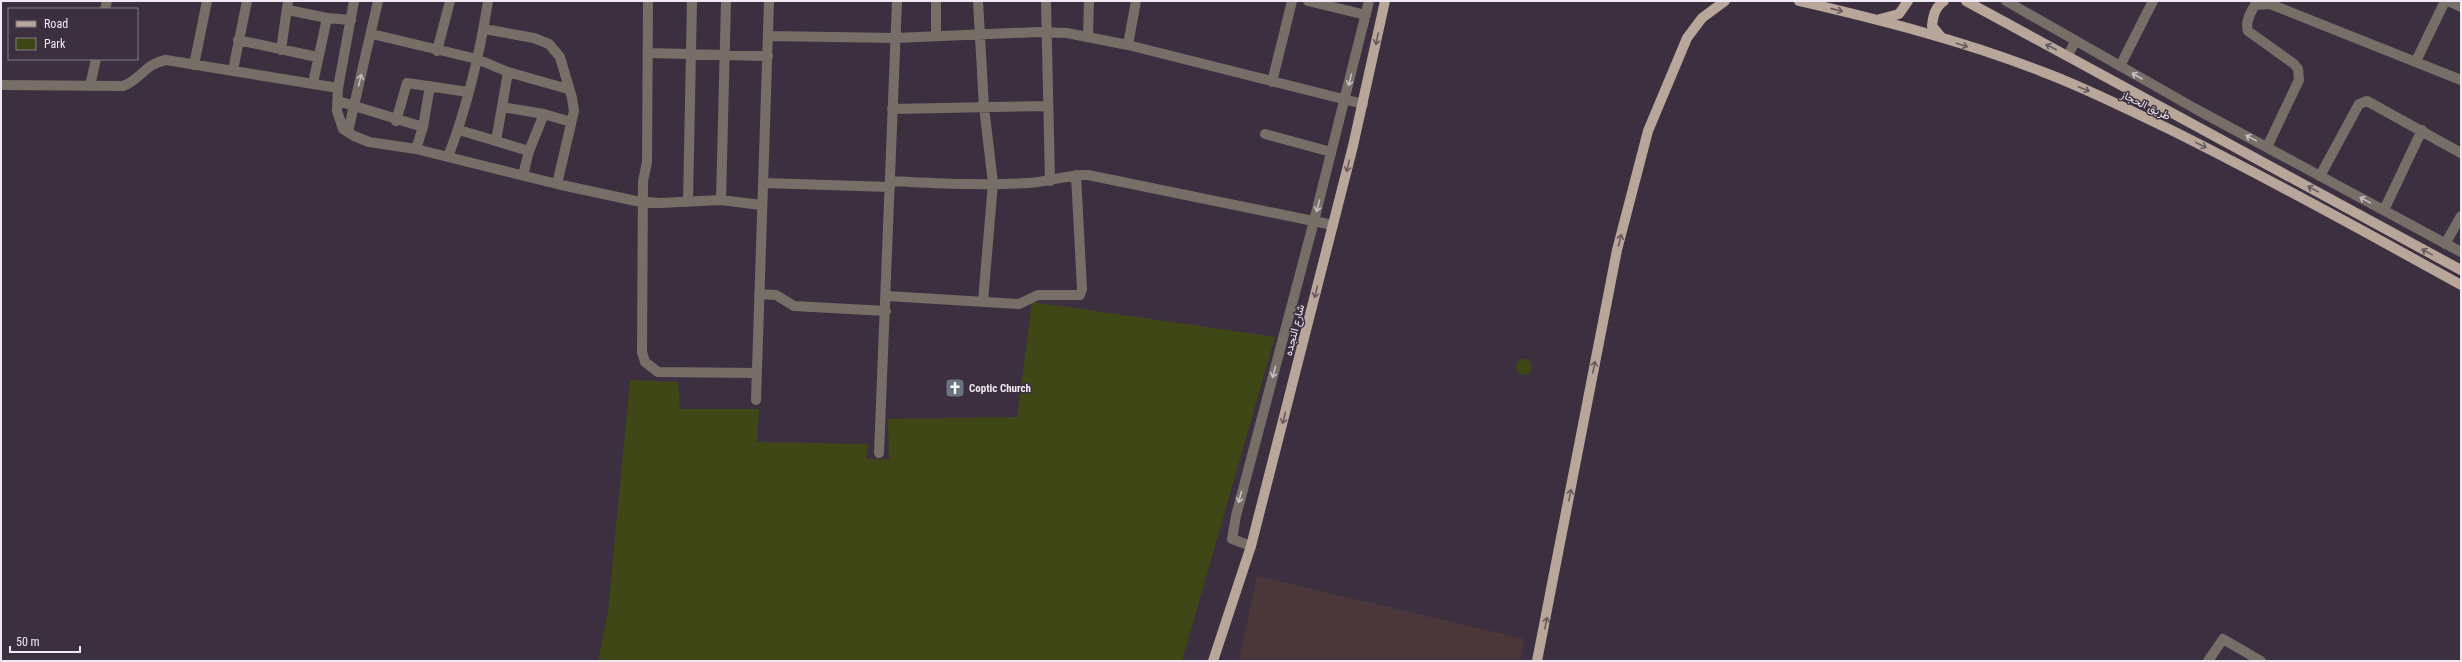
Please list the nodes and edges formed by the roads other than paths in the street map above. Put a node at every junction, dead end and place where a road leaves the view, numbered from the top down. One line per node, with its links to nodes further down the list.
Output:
1 (207, 1): 59 (street)
2 (247, 1): 45 (street)
3 (354, 1): 34 (street)
4 (378, 1): 38 (street)
5 (450, 1): 49 (street)
6 (488, 1): 36 (street)
7 (648, 1): 50 (street)
8 (692, 1): 51 (street)
9 (726, 1): 52 (street)
10 (769, 1): 40 (street)
11 (897, 1): 44 (street)
12 (936, 1): 41 (street)
13 (978, 1): 39 (street)
14 (1046, 1): 37 (street)
15 (1089, 1): 42 (street)
16 (1136, 1): 47 (street)
17 (1292, 1): 64 (street)
18 (1308, 1): 32 (street)
19 (1369, 1): 32 (street)
20 (1385, 1): 74 (main road, شارع النجده, one-way to 74)
21 (1725, 1): 124 (main road, one-way to 21)
22 (1799, 1): 35 (main road, طريق الحجاز, one-way to 35)
23 (1908, 1): 35 (main road)
24 (1944, 1): 43 (main road)
25 (1966, 1): 54 (main road, طريق الحجاز, one-way to 25)
26 (2006, 1): 46 (street)
27 (2153, 1): 60 (street)
28 (2447, 1): 31 (street); 58 (street)
29 (2270, 2): 58 (street); 89 (street)
30 (288, 5): 33 (street); 48 (street)
31 (2461, 7)
32 (1366, 15): 72 (street, one-way to 72)
33 (327, 18): 34 (street); 55 (street)
34 (351, 20): 69 (street)
35 (1880, 20): 43 (main road, طريق الحجاز)
36 (484, 28): 56 (street); 70 (street)
37 (1046, 32): 39 (street); 42 (street); 76 (street)
38 (372, 34): 49 (street); 75 (street, one-way to 38)
39 (980, 35): 41 (street); 78 (street)
40 (769, 36): 44 (street); 53 (street)
41 (936, 36): 44 (street)
42 (1088, 37): 47 (street)
43 (1941, 37): 114 (main road, طريق الحجاز, one-way to 114)
44 (895, 38): 79 (street)
45 (238, 40): 48 (street); 61 (street)
46 (2075, 41): 54 (street); 60 (street)
47 (1128, 45): 64 (street)
48 (281, 50): 55 (street)
49 (437, 51): 56 (street)
50 (649, 53): 51 (street); 104 (street)
51 (691, 54): 52 (street); 105 (street)
52 (724, 55): 53 (street); 103 (street)
53 (768, 56): 99 (street)
54 (2068, 56): 113 (main road, طريق الحجاز, one-way to 54)
55 (317, 58): 65 (street)
56 (477, 59): 62 (street); 71 (street)
57 (96, 60): 67 (street)
58 (2416, 61): 63 (street)
59 (194, 65): 61 (street); 67 (street)
60 (2120, 66): 89 (street, one-way to 60)
61 (233, 70): 65 (street)
62 (508, 72): 70 (street); 77 (street)
63 (2461, 80)
64 (1272, 82): 72 (street)
65 (313, 83): 69 (street)
66 (1, 84): 67 (street)
67 (90, 86)
68 (430, 86): 71 (street); 81 (street); 83 (street)
69 (338, 88): 73 (street)
70 (568, 88): 82 (street)
71 (468, 92): 84 (street)
72 (1345, 99): 74 (street); 92 (street)
73 (338, 101): 75 (street); 86 (street)
74 (1363, 104): 110 (main road, شارع النجده, one-way to 110)
75 (354, 105): 81 (street); 86 (street)
76 (1048, 106): 78 (street); 98 (street)
77 (502, 107): 80 (street); 88 (street)
78 (984, 107): 79 (street); 100 (street)
79 (892, 109): 102 (street)
80 (544, 114): 82 (street); 91 (street)
81 (396, 121): 83 (street)
82 (571, 122): 101 (street)
83 (423, 127): 90 (street)
84 (458, 130): 88 (street); 94 (street)
85 (2422, 130): 93 (street); 97 (street); 107 (street)
86 (348, 132): 90 (street)
87 (1265, 134): 92 (street)
88 (496, 141): 91 (street)
89 (2266, 147): 97 (street)
90 (416, 149): 94 (street)
91 (529, 151): 95 (street)
92 (1331, 152): 109 (street, one-way to 109)
93 (2461, 153)
94 (448, 157): 95 (street)
95 (523, 175): 101 (street)
96 (1076, 175): 98 (street); 109 (street); 117 (street)
97 (2320, 176): 107 (street, one-way to 97)
98 (1050, 181): 100 (street)
99 (764, 182): 102 (street); 106 (street)
100 (992, 183): 102 (street); 117 (street)
101 (557, 184): 104 (street)
102 (890, 184): 116 (street)
103 (720, 200): 105 (street); 106 (street)
104 (643, 202): 105 (street); 119 (street)
105 (688, 202)
106 (761, 205): 115 (street)
107 (2384, 210): 111 (street)
108 (2461, 216): 111 (street)
109 (1314, 221): 110 (street); 122 (street, one-way to 122)
110 (1333, 225): 122 (main road, شارع النجده, one-way to 122)
111 (2445, 244): 112 (street)
112 (2461, 252)
113 (2461, 270)
114 (2461, 284)
115 (759, 294): 118 (street); 119 (street)
116 (886, 296): 117 (street); 118 (street)
117 (983, 302)
118 (886, 311): 121 (street)
119 (757, 373): 120 (street)
120 (756, 400)
121 (879, 453)
122 (1251, 546): 123 (main road, شارع النجده)
123 (1213, 661)
124 (1537, 661)
125 (2208, 661): 126 (street)
126 (2261, 661)

